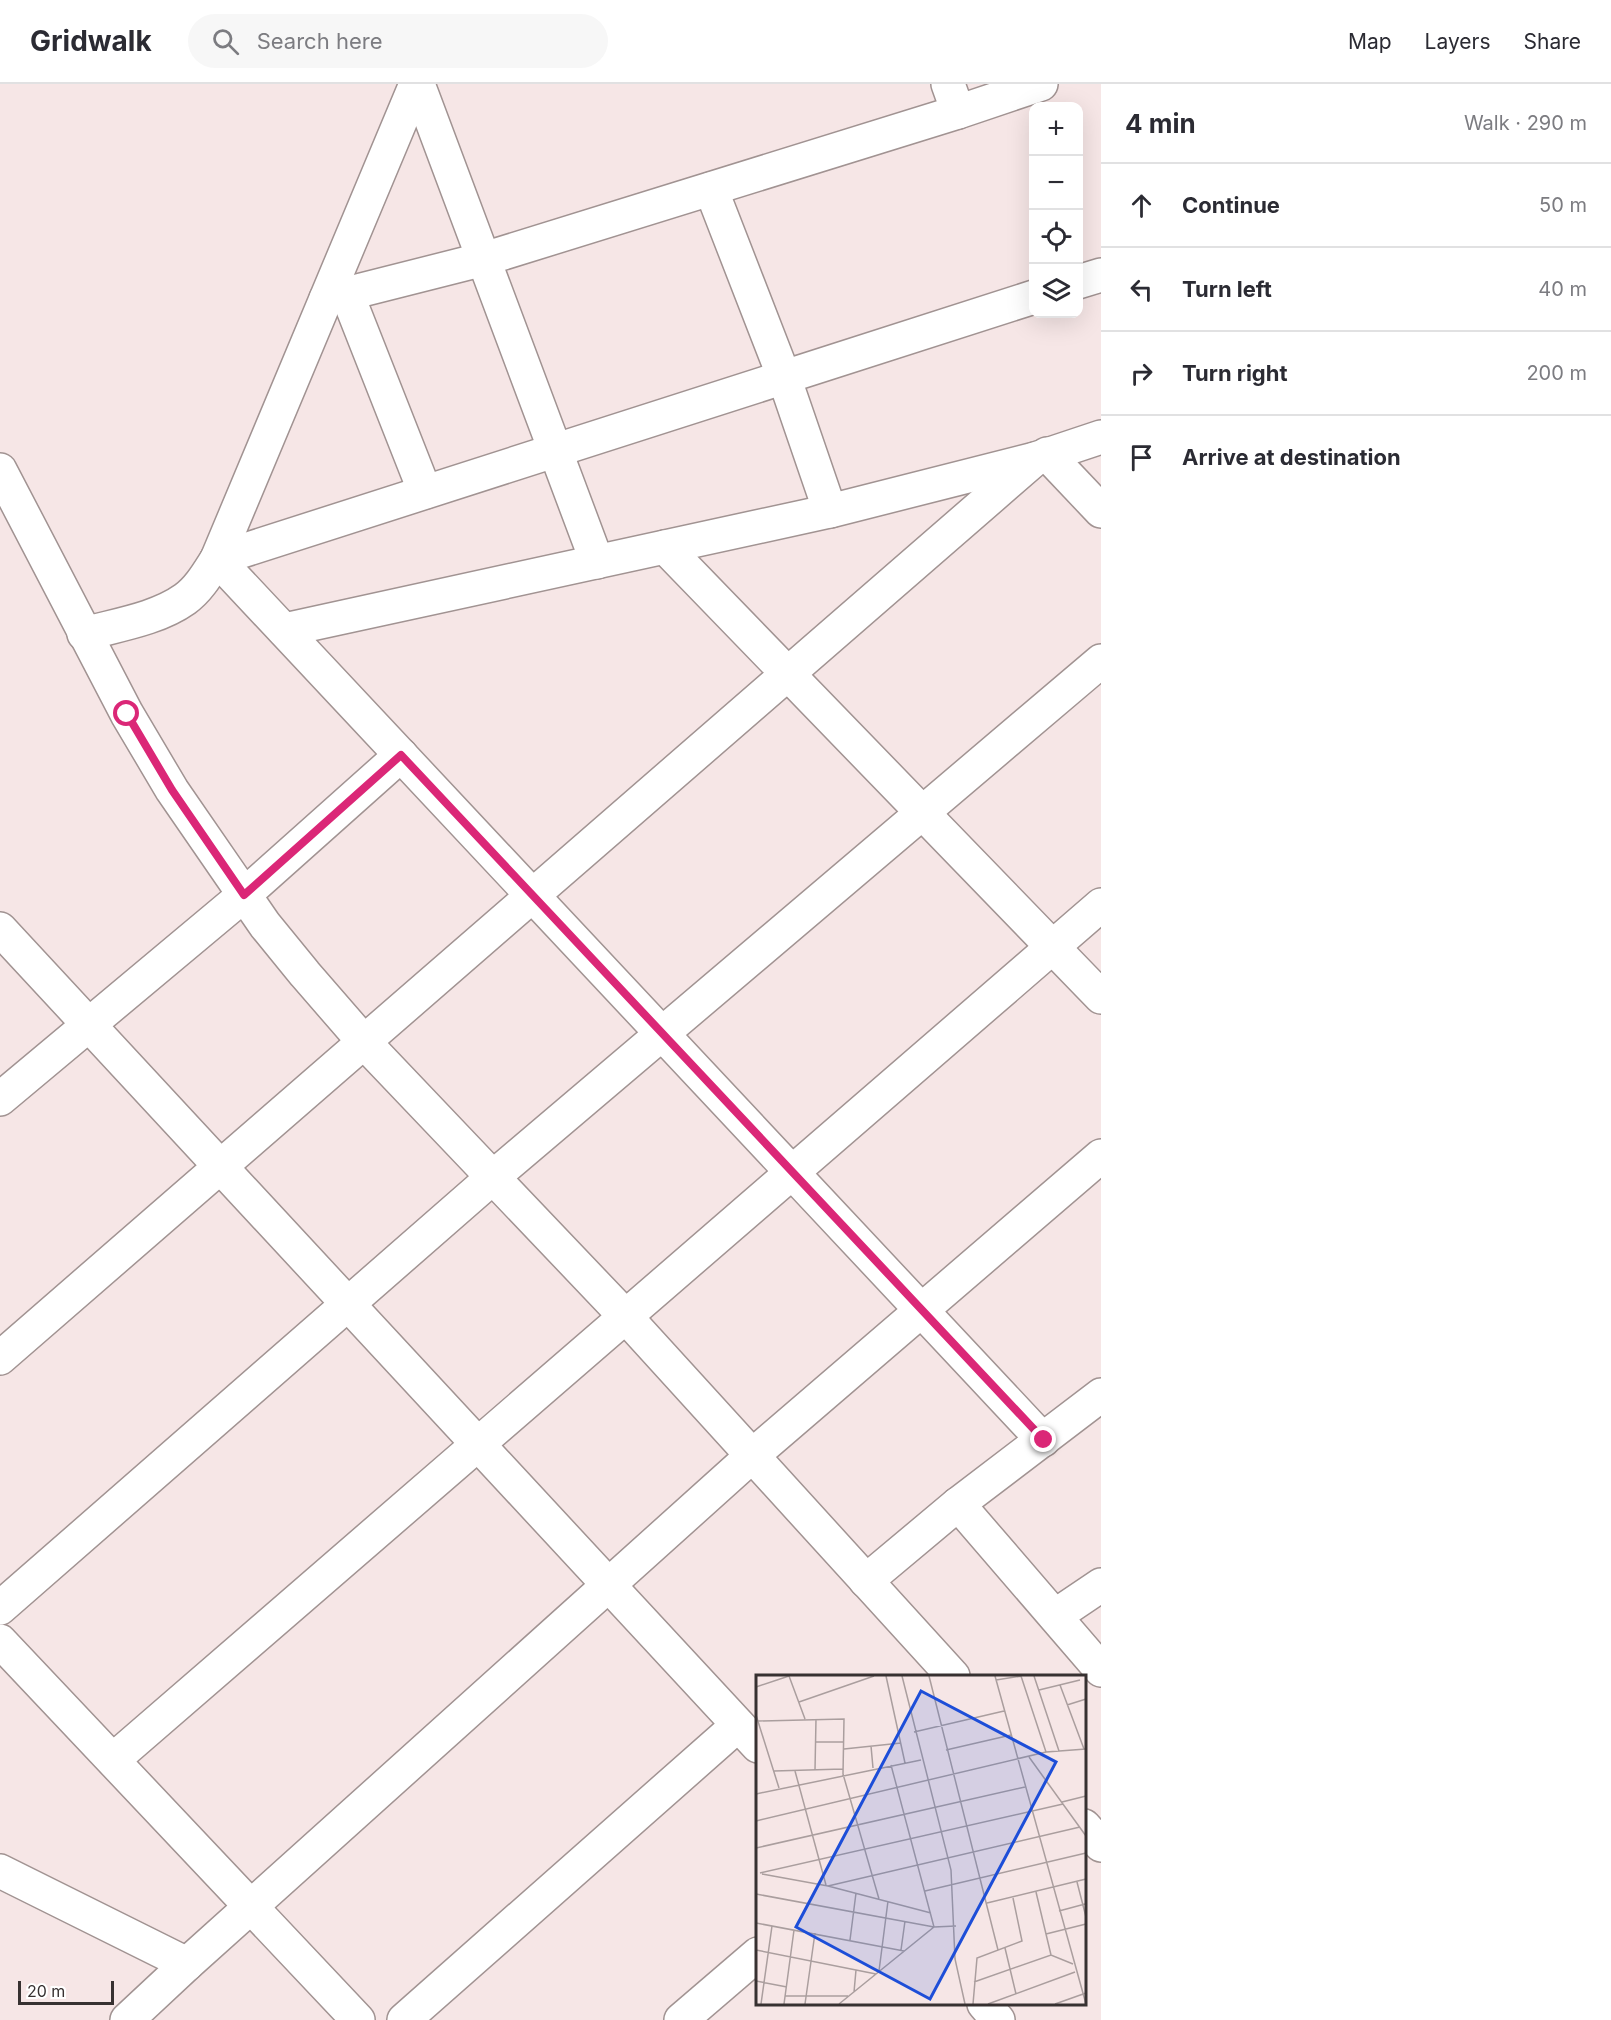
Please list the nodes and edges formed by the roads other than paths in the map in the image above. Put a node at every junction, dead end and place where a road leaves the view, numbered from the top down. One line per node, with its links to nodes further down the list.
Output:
1 (417, 84): 5 (street); 8 (street)
2 (1041, 84): 3 (street)
3 (953, 98): 4 (street)
4 (711, 189): 5 (street); 10 (street)
5 (484, 260): 8 (street); 12 (street)
6 (1101, 275): 7 (street)
7 (1083, 280)
8 (337, 297): 15 (street); 19 (street)
9 (1029, 299): 10 (street)
10 (784, 377): 12 (street); 16 (street)
11 (1101, 437): 13 (street)
12 (556, 450): 15 (street); 20 (street)
13 (1041, 456): 16 (street); 17 (street); 24 (street)
14 (0, 470): 22 (street)
15 (425, 492): 19 (street)
16 (830, 511): 18 (street)
17 (1101, 511)
18 (665, 547): 20 (street); 24 (street)
19 (217, 559): 21 (street); 22 (street)
20 (597, 562): 21 (street)
21 (284, 630): 25 (street)
22 (84, 634): 27 (street)
23 (1101, 662): 26 (street)
24 (787, 674): 26 (street); 28 (street)
25 (401, 755): 27 (street); 28 (street)
26 (922, 813): 31 (street); 34 (street)
27 (244, 895): 33 (street); 35 (street)
28 (532, 895): 34 (street); 35 (street)
29 (1101, 905): 31 (street)
30 (0, 929): 33 (street)
31 (1053, 947): 32 (street); 39 (street)
32 (1101, 997)
33 (88, 1024): 36 (street); 38 (street)
34 (662, 1033): 39 (street); 40 (street)
35 (364, 1042): 38 (street); 40 (street)
36 (0, 1099)
37 (1101, 1156): 42 (street)
38 (220, 1167): 41 (street); 44 (street)
39 (792, 1173): 42 (street); 43 (street)
40 (492, 1178): 41 (street); 43 (street)
41 (347, 1303): 47 (street); 53 (street)
42 (921, 1310): 46 (street); 48 (street)
43 (626, 1317): 47 (street); 48 (street)
44 (0, 1358)
45 (1101, 1395): 46 (street)
46 (1044, 1440): 49 (street)
47 (478, 1444): 51 (street); 59 (street)
48 (753, 1455): 50 (street); 51 (street)
49 (958, 1504): 50 (street); 54 (street)
50 (866, 1581): 57 (street)
51 (608, 1585): 58 (street); 63 (street)
52 (1101, 1585): 54 (street)
53 (0, 1608)
54 (1055, 1616): 56 (street)
55 (0, 1641): 59 (street)
56 (1101, 1670)
57 (951, 1675)
58 (748, 1735): 69 (street)
59 (113, 1760): 63 (street)
60 (1086, 1828): 61 (street)
61 (1101, 1845)
62 (0, 1871): 65 (street)
63 (251, 1906): 65 (street); 68 (street)
64 (756, 1956): 70 (street)
65 (187, 1964): 67 (street)
66 (985, 2005): 71 (street)
67 (127, 2020)
68 (358, 2020)
69 (404, 2020)
70 (681, 2020)
71 (998, 2020)

